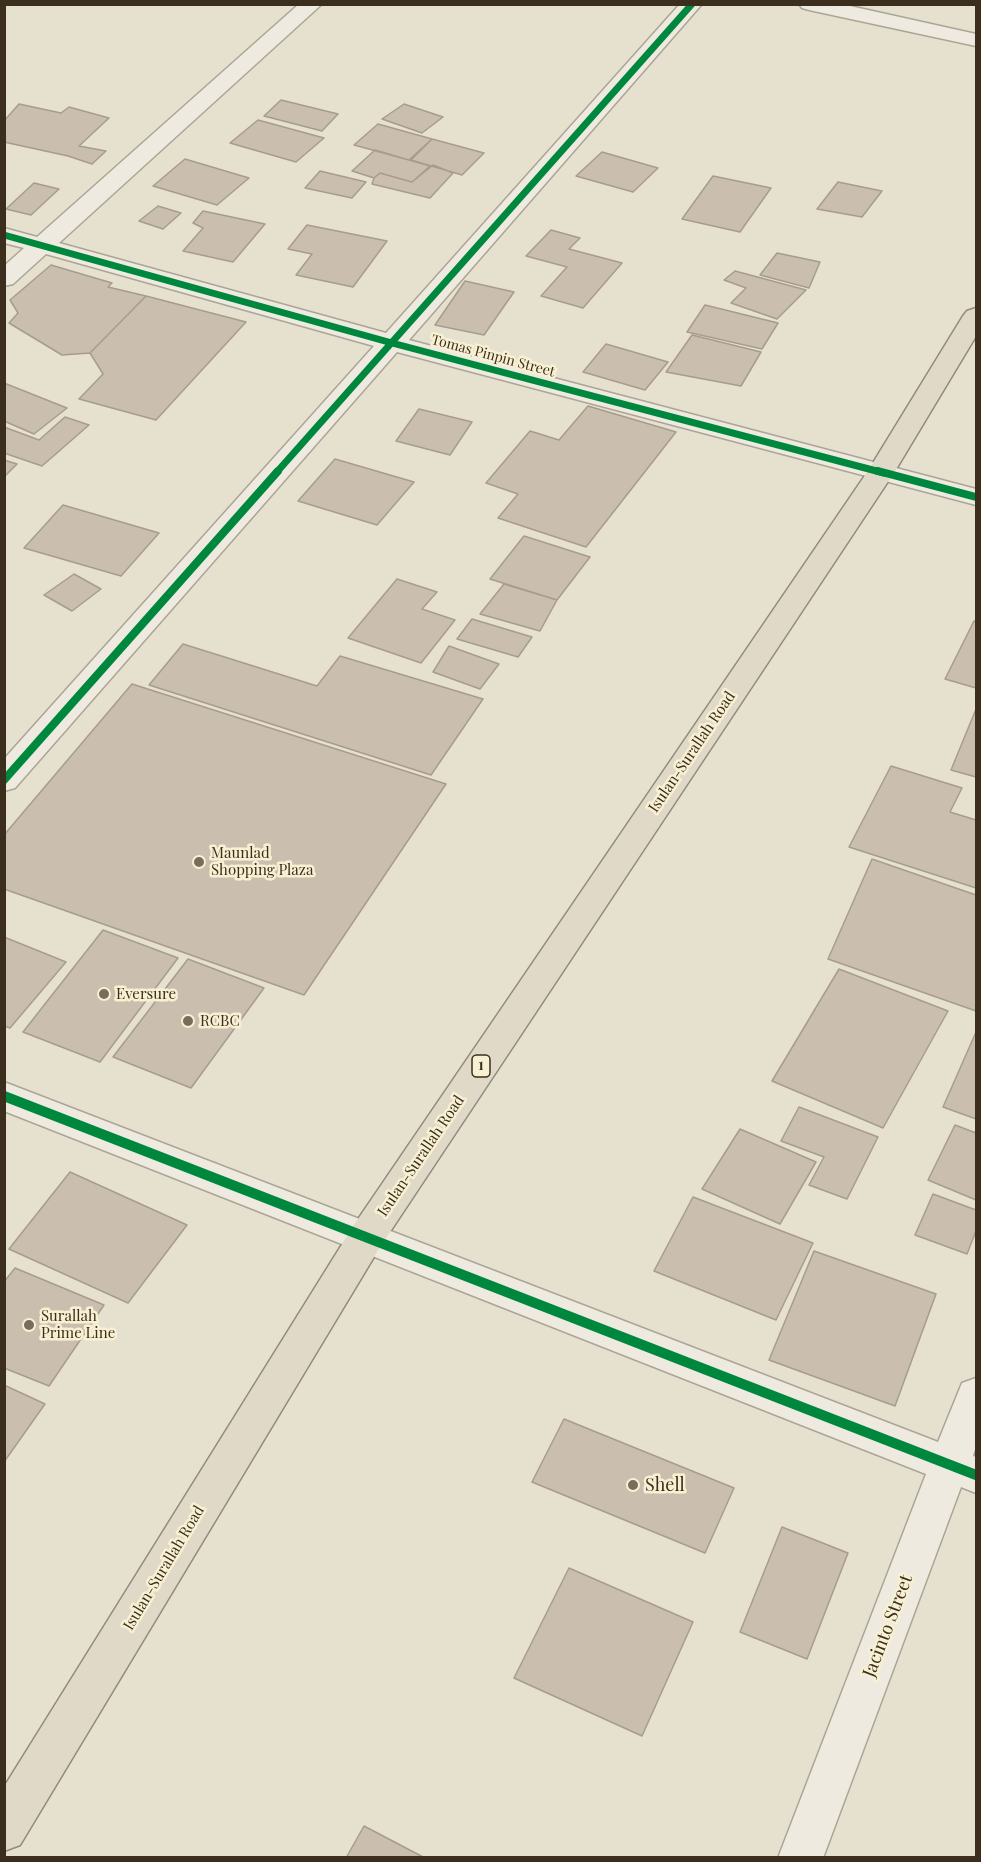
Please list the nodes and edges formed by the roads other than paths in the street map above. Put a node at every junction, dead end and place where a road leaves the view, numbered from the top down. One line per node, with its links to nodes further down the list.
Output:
1 (312, 4): 6 (street)
2 (692, 4): 9 (street)
3 (809, 4): 4 (street)
4 (976, 40)
5 (4, 235): 6 (street, Tomas Pinpin Street)
6 (41, 245): 7 (street); 9 (street, Tomas Pinpin Street)
7 (4, 279)
8 (976, 316): 10 (highway, Isulan-Surallah Road / 1)
9 (392, 343): 10 (street, Tomas Pinpin Street); 12 (street)
10 (881, 471): 11 (street, Tomas Pinpin Street); 14 (highway, Isulan-Surallah Road / 1)
11 (976, 497)
12 (4, 780)
13 (4, 1096): 14 (street)
14 (367, 1236): 16 (street); 17 (highway, Isulan-Surallah Road / 1)
15 (976, 1395): 16 (street, Jacinto Street)
16 (963, 1470): 18 (street, Jacinto Street)
17 (4, 1828)
18 (800, 1857)

